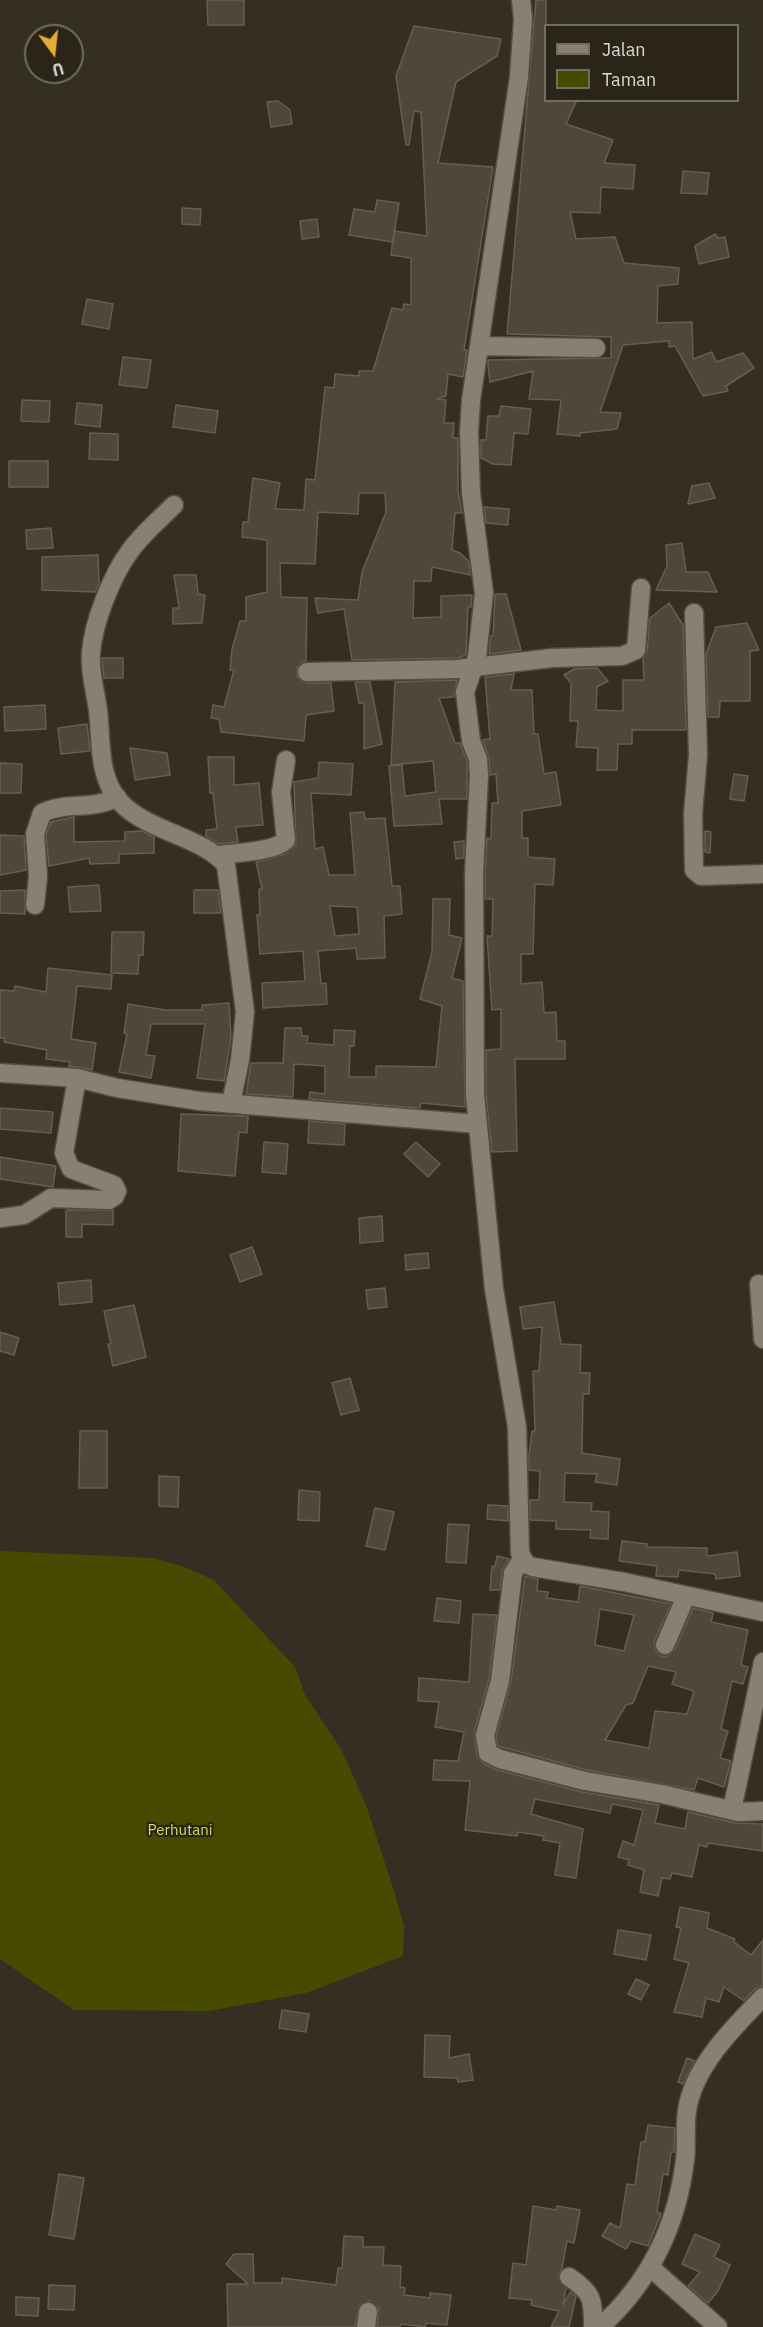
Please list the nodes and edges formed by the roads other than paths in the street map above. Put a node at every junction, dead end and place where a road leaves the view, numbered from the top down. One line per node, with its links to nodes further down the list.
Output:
1 (521, 0): 2 (street)
2 (480, 346): 3 (street); 7 (street)
3 (596, 348)
4 (174, 504): 10 (street)
5 (641, 588): 7 (street)
6 (694, 613): 12 (street)
7 (473, 665): 8 (street); 17 (street)
8 (307, 672)
9 (286, 760): 11 (street)
10 (117, 797): 11 (street); 13 (street)
11 (218, 855): 16 (street)
12 (763, 874)
13 (35, 905)
14 (0, 1073): 15 (street)
15 (78, 1078): 16 (street); 18 (street)
16 (231, 1103): 17 (street)
17 (478, 1124): 21 (street)
18 (0, 1218)
19 (759, 1284): 20 (street)
20 (763, 1339)
21 (522, 1559): 22 (street); 26 (street)
22 (686, 1596): 23 (street); 24 (street)
23 (763, 1612)
24 (665, 1645)
25 (763, 1662): 26 (street)
26 (732, 1810): 27 (street)
27 (763, 1812)
28 (763, 1997): 29 (street)
29 (651, 2268): 32 (street); 33 (street)
30 (569, 2277): 31 (street)
31 (593, 2327)
32 (600, 2327)
33 (718, 2327)

